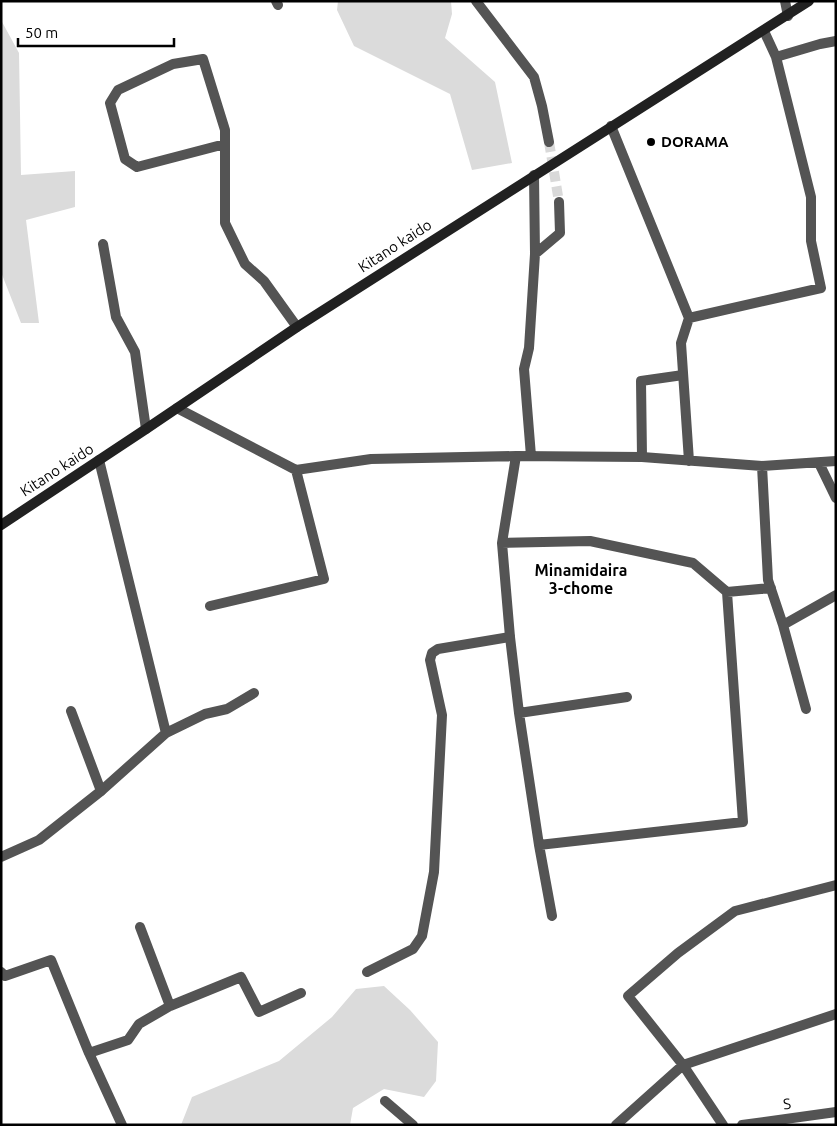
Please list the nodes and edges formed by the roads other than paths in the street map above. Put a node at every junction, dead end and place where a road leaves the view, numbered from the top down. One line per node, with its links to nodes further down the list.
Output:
1 (785, 1): 4 (street)
2 (809, 1): 4 (main road, Kitano kaido)
3 (479, 3): 9 (street)
4 (788, 16): 5 (main road, Kitano kaido)
5 (764, 31): 7 (street); 8 (main road, Kitano kaido)
6 (836, 41): 7 (street)
7 (776, 57): 15 (street)
8 (611, 126): 11 (main road, Kitano kaido); 15 (street)
9 (549, 142)
10 (225, 144): 10 (street); 16 (street)
11 (534, 175): 14 (street); 16 (main road, Kitano kaido)
12 (559, 202): 14 (street)
13 (103, 244): 19 (street)
14 (535, 254): 21 (street)
15 (688, 318): 17 (street)
16 (297, 327): 18 (main road, Kitano kaido)
17 (683, 375): 22 (street); 24 (street)
18 (177, 408): 19 (main road, Kitano kaido); 28 (street)
19 (146, 430): 23 (main road, Kitano kaido)
20 (516, 456): 21 (street); 28 (street); 31 (street)
21 (531, 456): 22 (street)
22 (642, 456): 24 (street)
23 (99, 460): 30 (main road, Kitano kaido); 43 (street)
24 (689, 461): 27 (street)
25 (836, 461): 26 (street)
26 (819, 463): 27 (street); 29 (street)
27 (762, 466): 32 (street)
28 (296, 470): 35 (street)
29 (836, 498)
30 (1, 525)
31 (502, 543): 33 (street); 37 (street)
32 (771, 588): 33 (street); 36 (street)
33 (727, 592): 45 (street)
34 (836, 595): 36 (street)
35 (210, 606)
36 (783, 625): 40 (street)
37 (510, 637): 42 (street); 51 (street)
38 (254, 694): 43 (street)
39 (627, 697): 42 (street)
40 (806, 709)
41 (71, 711): 44 (street)
42 (519, 713): 45 (street)
43 (166, 733): 44 (street)
44 (101, 792): 46 (street)
45 (539, 845): 48 (street)
46 (1, 857)
47 (836, 885): 56 (street)
48 (552, 916)
49 (140, 927): 53 (street)
50 (1, 972): 55 (street)
51 (367, 972)
52 (301, 993): 53 (street)
53 (170, 1006): 55 (street)
54 (836, 1014): 56 (street)
55 (89, 1053): 59 (street)
56 (683, 1065): 61 (street); 62 (street)
57 (385, 1101): 60 (street)
58 (836, 1112): 63 (street, S)
59 (122, 1125)
60 (413, 1125)
61 (616, 1125)
62 (723, 1125)
63 (742, 1125)

